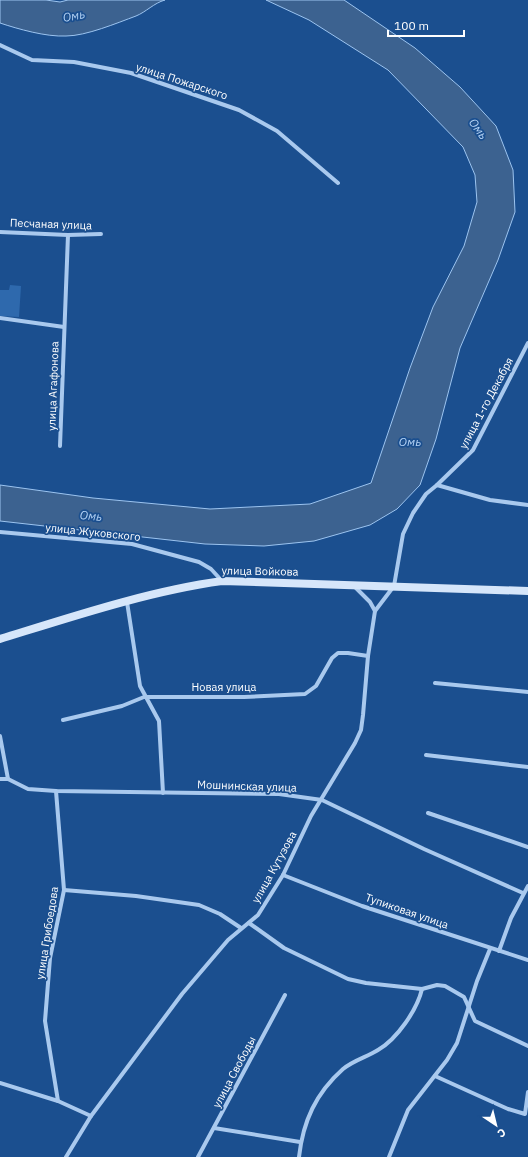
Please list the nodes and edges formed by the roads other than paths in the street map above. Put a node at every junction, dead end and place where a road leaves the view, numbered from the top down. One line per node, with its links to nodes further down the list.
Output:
1 (0, 45): 2 (street, улица Пожарского)
2 (338, 183)
3 (0, 232): 5 (street, Песчаная улица)
4 (101, 234): 5 (street, Песчаная улица)
5 (68, 235): 7 (street, улица Агафонова)
6 (0, 318): 7 (street, улица Агафонова)
7 (64, 327): 9 (street, улица Агафонова)
8 (528, 343): 10 (street, улица 1-го Декабря)
9 (60, 446)
10 (438, 485): 11 (street); 15 (street, улица 1-го Декабря)
11 (528, 505)
12 (0, 532): 13 (street, улица Жуковского)
13 (222, 581): 14 (main road, улица Войкова); 17 (main road, улица Войкова)
14 (354, 584): 15 (main road, улица Войкова); 18 (street)
15 (394, 586): 16 (main road, улица Войкова); 18 (street, улица Кутузова)
16 (528, 591)
17 (127, 602): 19 (main road, улица Войкова); 23 (street)
18 (375, 611): 20 (street, улица Кутузова)
19 (0, 639)
20 (368, 656): 23 (street, Новая улица); 32 (street, улица Кутузова)
21 (435, 683): 22 (street)
22 (528, 692)
23 (144, 697): 24 (street, Новая улица); 31 (street)
24 (63, 720)
25 (0, 736): 29 (street)
26 (426, 755): 27 (street)
27 (528, 767)
28 (0, 779): 29 (street, Мошнинская улица)
29 (8, 779): 30 (street, Мошнинская улица)
30 (56, 792): 31 (street, Мошнинская улица); 37 (street, улица Грибоедова)
31 (163, 793): 32 (street, Мошнинская улица)
32 (322, 800): 35 (street, улица Кутузова); 38 (street, Мошнинская улица)
33 (428, 813): 34 (street)
34 (528, 847)
35 (283, 875): 39 (street, улица Кутузова); 41 (street, Тупиковая улица)
36 (528, 886): 38 (street)
37 (64, 890): 40 (street); 51 (street, улица Грибоедова)
38 (523, 893): 42 (street)
39 (249, 923): 40 (street, улица Кутузова); 44 (street)
40 (240, 928): 52 (street, улица Кутузова)
41 (490, 949): 42 (street, Тупиковая улица); 46 (street)
42 (500, 950): 43 (street, Тупиковая улица)
43 (528, 960)
44 (422, 989): 46 (street); 54 (street)
45 (285, 995): 53 (street, улица Свободы)
46 (469, 1005): 47 (street); 48 (street)
47 (528, 1046)
48 (435, 1076): 50 (street); 58 (street)
49 (0, 1083): 51 (street)
50 (528, 1092)
51 (58, 1101): 52 (street)
52 (91, 1116): 55 (street, улица Кутузова)
53 (214, 1128): 54 (street); 56 (street, улица Свободы)
54 (300, 1142): 57 (street)
55 (66, 1157)
56 (198, 1157)
57 (298, 1157)
58 (389, 1157)

